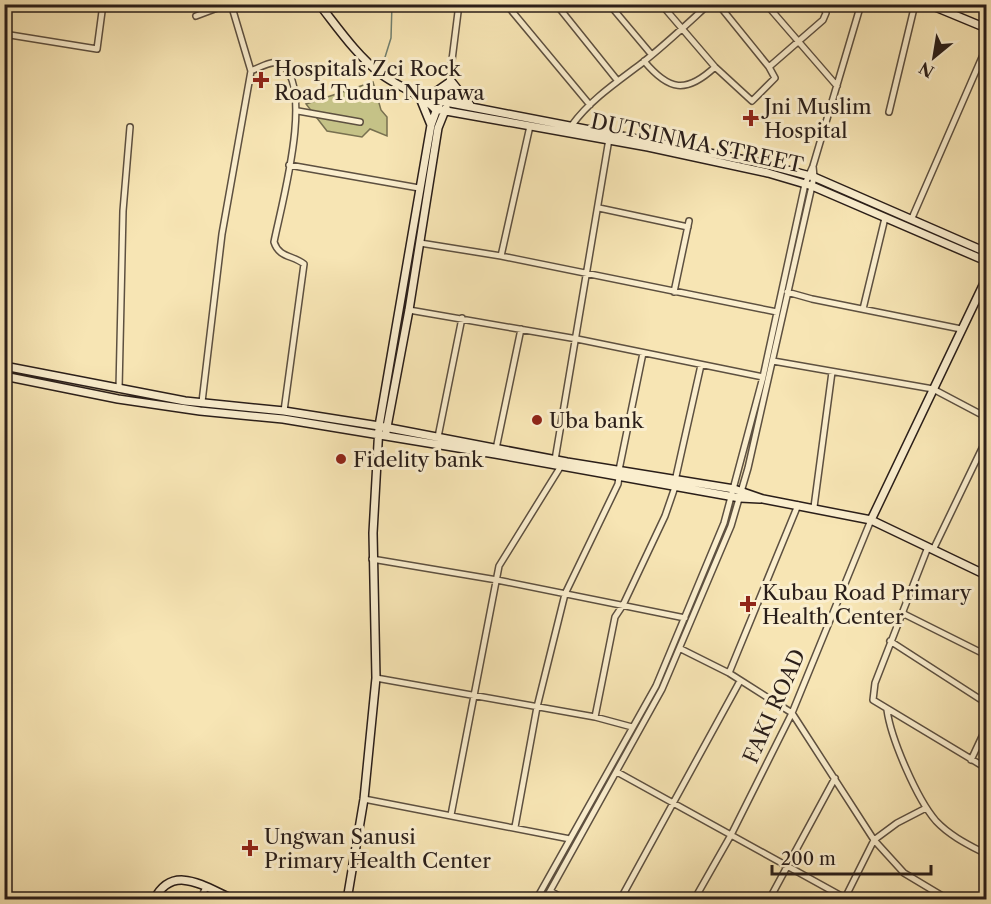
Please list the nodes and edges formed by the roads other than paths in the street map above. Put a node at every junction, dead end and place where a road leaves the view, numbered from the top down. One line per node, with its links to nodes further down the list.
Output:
1 (103, 4): 19 (street)
2 (229, 4): 16 (street); 26 (street)
3 (319, 4): 31 (street)
4 (459, 4): 28 (street)
5 (506, 4): 35 (street)
6 (556, 4): 27 (street)
7 (609, 4): 22 (street)
8 (661, 4): 18 (street)
9 (709, 4): 18 (street)
10 (718, 4): 25 (street)
11 (766, 4): 20 (street)
12 (822, 4): 20 (street)
13 (861, 4): 29 (street)
14 (915, 4): 39 (street)
15 (933, 5): 17 (street)
16 (196, 16)
17 (987, 28)
18 (681, 29): 22 (street); 24 (street)
19 (4, 34)
20 (799, 42): 25 (street); 29 (street)
21 (987, 48): 53 (street)
22 (651, 54): 23 (street)
23 (644, 61): 24 (street); 27 (street)
24 (715, 67): 25 (street)
25 (769, 67)
26 (251, 71): 37 (street); 78 (street)
27 (617, 80): 35 (street)
28 (451, 81): 30 (street); 31 (street); 34 (street)
29 (837, 86): 48 (street)
30 (448, 92): 32 (street); 33 (street)
31 (423, 99): 32 (street, DUTSINMA STREET); 36 (street); 43 (street)
32 (440, 100): 33 (street, DUTSINMA STREET); 36 (street)
33 (449, 102): 34 (street, DUTSINMA STREET); 38 (street)
34 (470, 105): 42 (street, DUTSINMA STREET)
35 (590, 105): 42 (street)
36 (435, 110): 38 (street, DUTSINMA STREET); 43 (street)
37 (298, 111): 41 (street); 47 (street)
38 (444, 111): 40 (street, DUTSINMA STREET); 43 (street)
39 (889, 112)
40 (457, 113): 43 (street); 44 (street, DUTSINMA STREET)
41 (360, 122)
42 (572, 125): 48 (street, DUTSINMA STREET)
43 (434, 126): 50 (street); 54 (street)
44 (530, 126): 46 (street, DUTSINMA STREET); 56 (street)
45 (130, 127): 76 (street)
46 (609, 140): 49 (street, DUTSINMA STREET); 51 (street)
47 (289, 165): 50 (street); 79 (street)
48 (811, 175): 49 (street); 53 (street, DUTSINMA STREET)
49 (808, 185): 52 (street, DUTSINMA STREET); 60 (street)
50 (419, 188): 81 (street)
51 (599, 208): 58 (street); 61 (street)
52 (885, 218): 57 (street, DUTSINMA STREET); 62 (street)
53 (912, 218): 55 (street, DUTSINMA STREET)
54 (420, 243): 56 (street); 63 (street)
55 (987, 252)
56 (501, 256): 58 (street)
57 (987, 261)
58 (588, 274): 61 (street); 68 (street)
59 (987, 279): 67 (street)
60 (785, 291): 62 (street); 64 (street); 70 (street)
61 (674, 292): 64 (street)
62 (863, 309): 67 (street)
63 (409, 310): 65 (street); 82 (street)
64 (777, 312): 75 (street)
65 (462, 318): 66 (street); 83 (street)
66 (521, 329): 68 (street); 85 (street)
67 (961, 329): 77 (street)
68 (577, 339): 69 (street); 86 (street)
69 (643, 353): 71 (street); 88 (street)
70 (773, 361): 73 (street); 90 (street)
71 (701, 365): 75 (street); 89 (street)
72 (4, 366): 76 (street)
73 (832, 372): 77 (street); 92 (street)
74 (4, 376): 82 (street)
75 (763, 377): 90 (street)
76 (119, 389): 78 (street)
77 (933, 389): 80 (street); 93 (street)
78 (202, 402): 79 (street)
79 (284, 411): 81 (street)
80 (987, 417)
81 (379, 426): 82 (street)
82 (383, 433): 83 (street); 87 (street); 95 (street)
83 (438, 437): 85 (street)
84 (987, 440): 94 (street)
85 (496, 449): 86 (street)
86 (555, 460): 88 (street)
87 (561, 466): 88 (street); 97 (street)
88 (619, 474): 89 (street); 98 (street)
89 (675, 484): 90 (street); 99 (street)
90 (737, 494): 91 (street); 101 (street); 103 (street)
91 (798, 505): 92 (street); 105 (street)
92 (814, 507): 93 (street)
93 (871, 520): 94 (street); 112 (street, FAKI ROAD)
94 (931, 548): 96 (street); 100 (street)
95 (372, 559): 97 (street); 106 (street)
96 (986, 574)
97 (496, 580): 98 (street); 108 (street)
98 (565, 594): 99 (street); 110 (street)
99 (623, 605): 101 (street); 113 (street)
100 (902, 613): 102 (street); 104 (street)
101 (685, 618): 114 (street)
102 (890, 641): 109 (street); 111 (street)
103 (681, 649): 105 (street); 118 (street)
104 (987, 656)
105 (729, 674): 107 (street)
106 (376, 678): 108 (street); 120 (street)
107 (740, 681): 112 (street); 123 (street)
108 (473, 696): 110 (street); 125 (street)
109 (987, 703)
110 (537, 707): 113 (street); 126 (street)
111 (887, 710): 116 (street); 124 (street)
112 (792, 712): 119 (street); 127 (street, FAKI ROAD)
113 (595, 717): 114 (street)
114 (632, 727): 121 (street)
115 (987, 728): 116 (street)
116 (972, 760): 117 (street)
117 (987, 768)
118 (617, 772): 122 (street); 123 (street)
119 (835, 778): 129 (street); 131 (street)
120 (364, 799): 125 (street); 138 (street)
121 (592, 799): 122 (street); 128 (street)
122 (599, 802): 133 (street)
123 (674, 805): 127 (street); 142 (street)
124 (926, 808): 129 (street); 130 (street)
125 (451, 815): 126 (street)
126 (515, 827): 128 (street)
127 (731, 835): 131 (street); 143 (street, FAKI ROAD)
128 (570, 839): 139 (street)
129 (874, 840): 134 (street); 145 (street)
130 (987, 854)
131 (786, 866): 134 (street); 144 (street)
132 (206, 888): 135 (street); 136 (street); 137 (street)
133 (550, 891): 140 (street); 141 (street)
134 (845, 899)
135 (154, 900)
136 (200, 900)
137 (235, 900)
138 (347, 900)
139 (536, 900)
140 (545, 900)
141 (566, 900)
142 (620, 900)
143 (694, 900)
144 (769, 900)
145 (949, 900)

